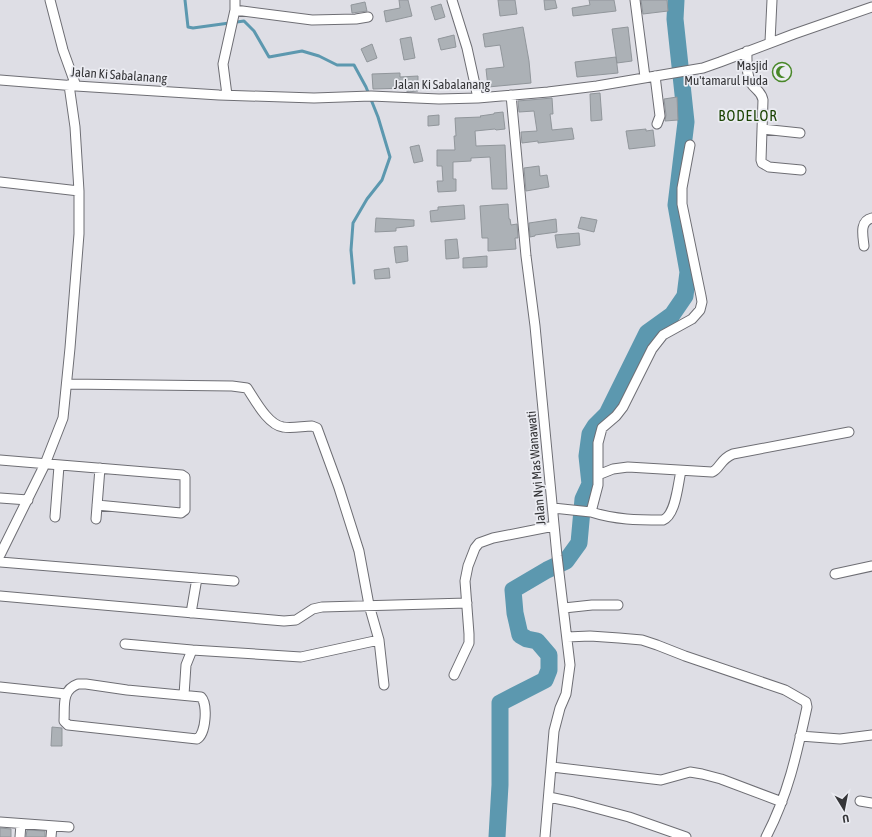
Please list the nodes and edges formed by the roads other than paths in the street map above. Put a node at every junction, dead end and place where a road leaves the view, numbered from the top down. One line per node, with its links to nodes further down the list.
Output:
1 (50, 0): 14 (street)
2 (235, 0): 7 (street)
3 (452, 0): 17 (street)
4 (635, 0): 12 (street)
5 (772, 0): 9 (street)
6 (872, 7): 9 (street, Jalan Ki Sabalanang)
7 (234, 14): 8 (street); 15 (street)
8 (368, 17)
9 (770, 42): 10 (street, Jalan Ki Sabalanang)
10 (747, 51): 11 (street, Jalan Ki Sabalanang); 19 (street)
11 (655, 76): 12 (street, Jalan Ki Sabalanang); 18 (street)
12 (645, 77): 16 (street, Jalan Ki Sabalanang)
13 (0, 80): 14 (street, Jalan Ki Sabalanang)
14 (72, 86): 15 (street, Jalan Ki Sabalanang); 24 (street)
15 (227, 95): 17 (street, Jalan Ki Sabalanang)
16 (511, 95): 17 (street, Jalan Ki Sabalanang); 38 (street, Jalan Nyi Mas Wanawati)
17 (478, 98)
18 (657, 124)
19 (762, 129): 20 (street); 22 (street)
20 (800, 133)
21 (690, 145): 34 (street)
22 (801, 170)
23 (0, 182): 24 (street)
24 (79, 191): 27 (street)
25 (872, 218): 26 (street)
26 (864, 246)
27 (67, 384): 30 (street); 51 (street)
28 (849, 432): 33 (street)
29 (0, 460): 30 (street)
30 (45, 464): 31 (street); 36 (street)
31 (59, 466): 32 (street); 40 (street)
32 (100, 468): 37 (street); 37 (street)
33 (681, 471): 34 (street); 39 (street)
34 (598, 475): 39 (street)
35 (0, 498): 36 (street)
36 (28, 500): 43 (street)
37 (97, 505): 41 (street)
38 (553, 508): 39 (street); 42 (street, Jalan Nyi Mas Wanawati)
39 (590, 512)
40 (56, 517)
41 (96, 519)
42 (554, 526): 50 (street); 53 (street, Jalan Nyi Mas Wanawati)
43 (0, 555)
44 (0, 562): 47 (street)
45 (872, 566): 46 (street)
46 (835, 574)
47 (197, 578): 48 (street); 54 (street)
48 (234, 581)
49 (0, 596): 54 (street)
50 (467, 603): 51 (street); 59 (street)
51 (369, 605): 54 (street); 56 (street)
52 (618, 605): 53 (street)
53 (564, 608): 55 (street, Jalan Nyi Mas Wanawati)
54 (191, 613)
55 (567, 637): 65 (street); 66 (street, Jalan Nyi Mas Wanawati)
56 (379, 640): 58 (street); 60 (street)
57 (125, 644): 58 (street)
58 (192, 650): 63 (street)
59 (454, 675)
60 (384, 685)
61 (0, 687): 62 (street)
62 (66, 694): 63 (street); 63 (street)
63 (184, 695)
64 (872, 735): 65 (street)
65 (800, 736): 69 (street)
66 (552, 767): 67 (street, Jalan Nyi Mas Wanawati); 69 (street)
67 (548, 797): 77 (street, Jalan Nyi Mas Wanawati); 78 (street)
68 (860, 801): 70 (street)
69 (782, 802): 79 (street)
70 (872, 803)
71 (0, 822): 72 (street)
72 (21, 824): 73 (street); 75 (street)
73 (52, 826): 74 (street); 76 (street)
74 (69, 827)
75 (20, 837)
76 (51, 837)
77 (545, 837)
78 (686, 837)
79 (766, 837)

